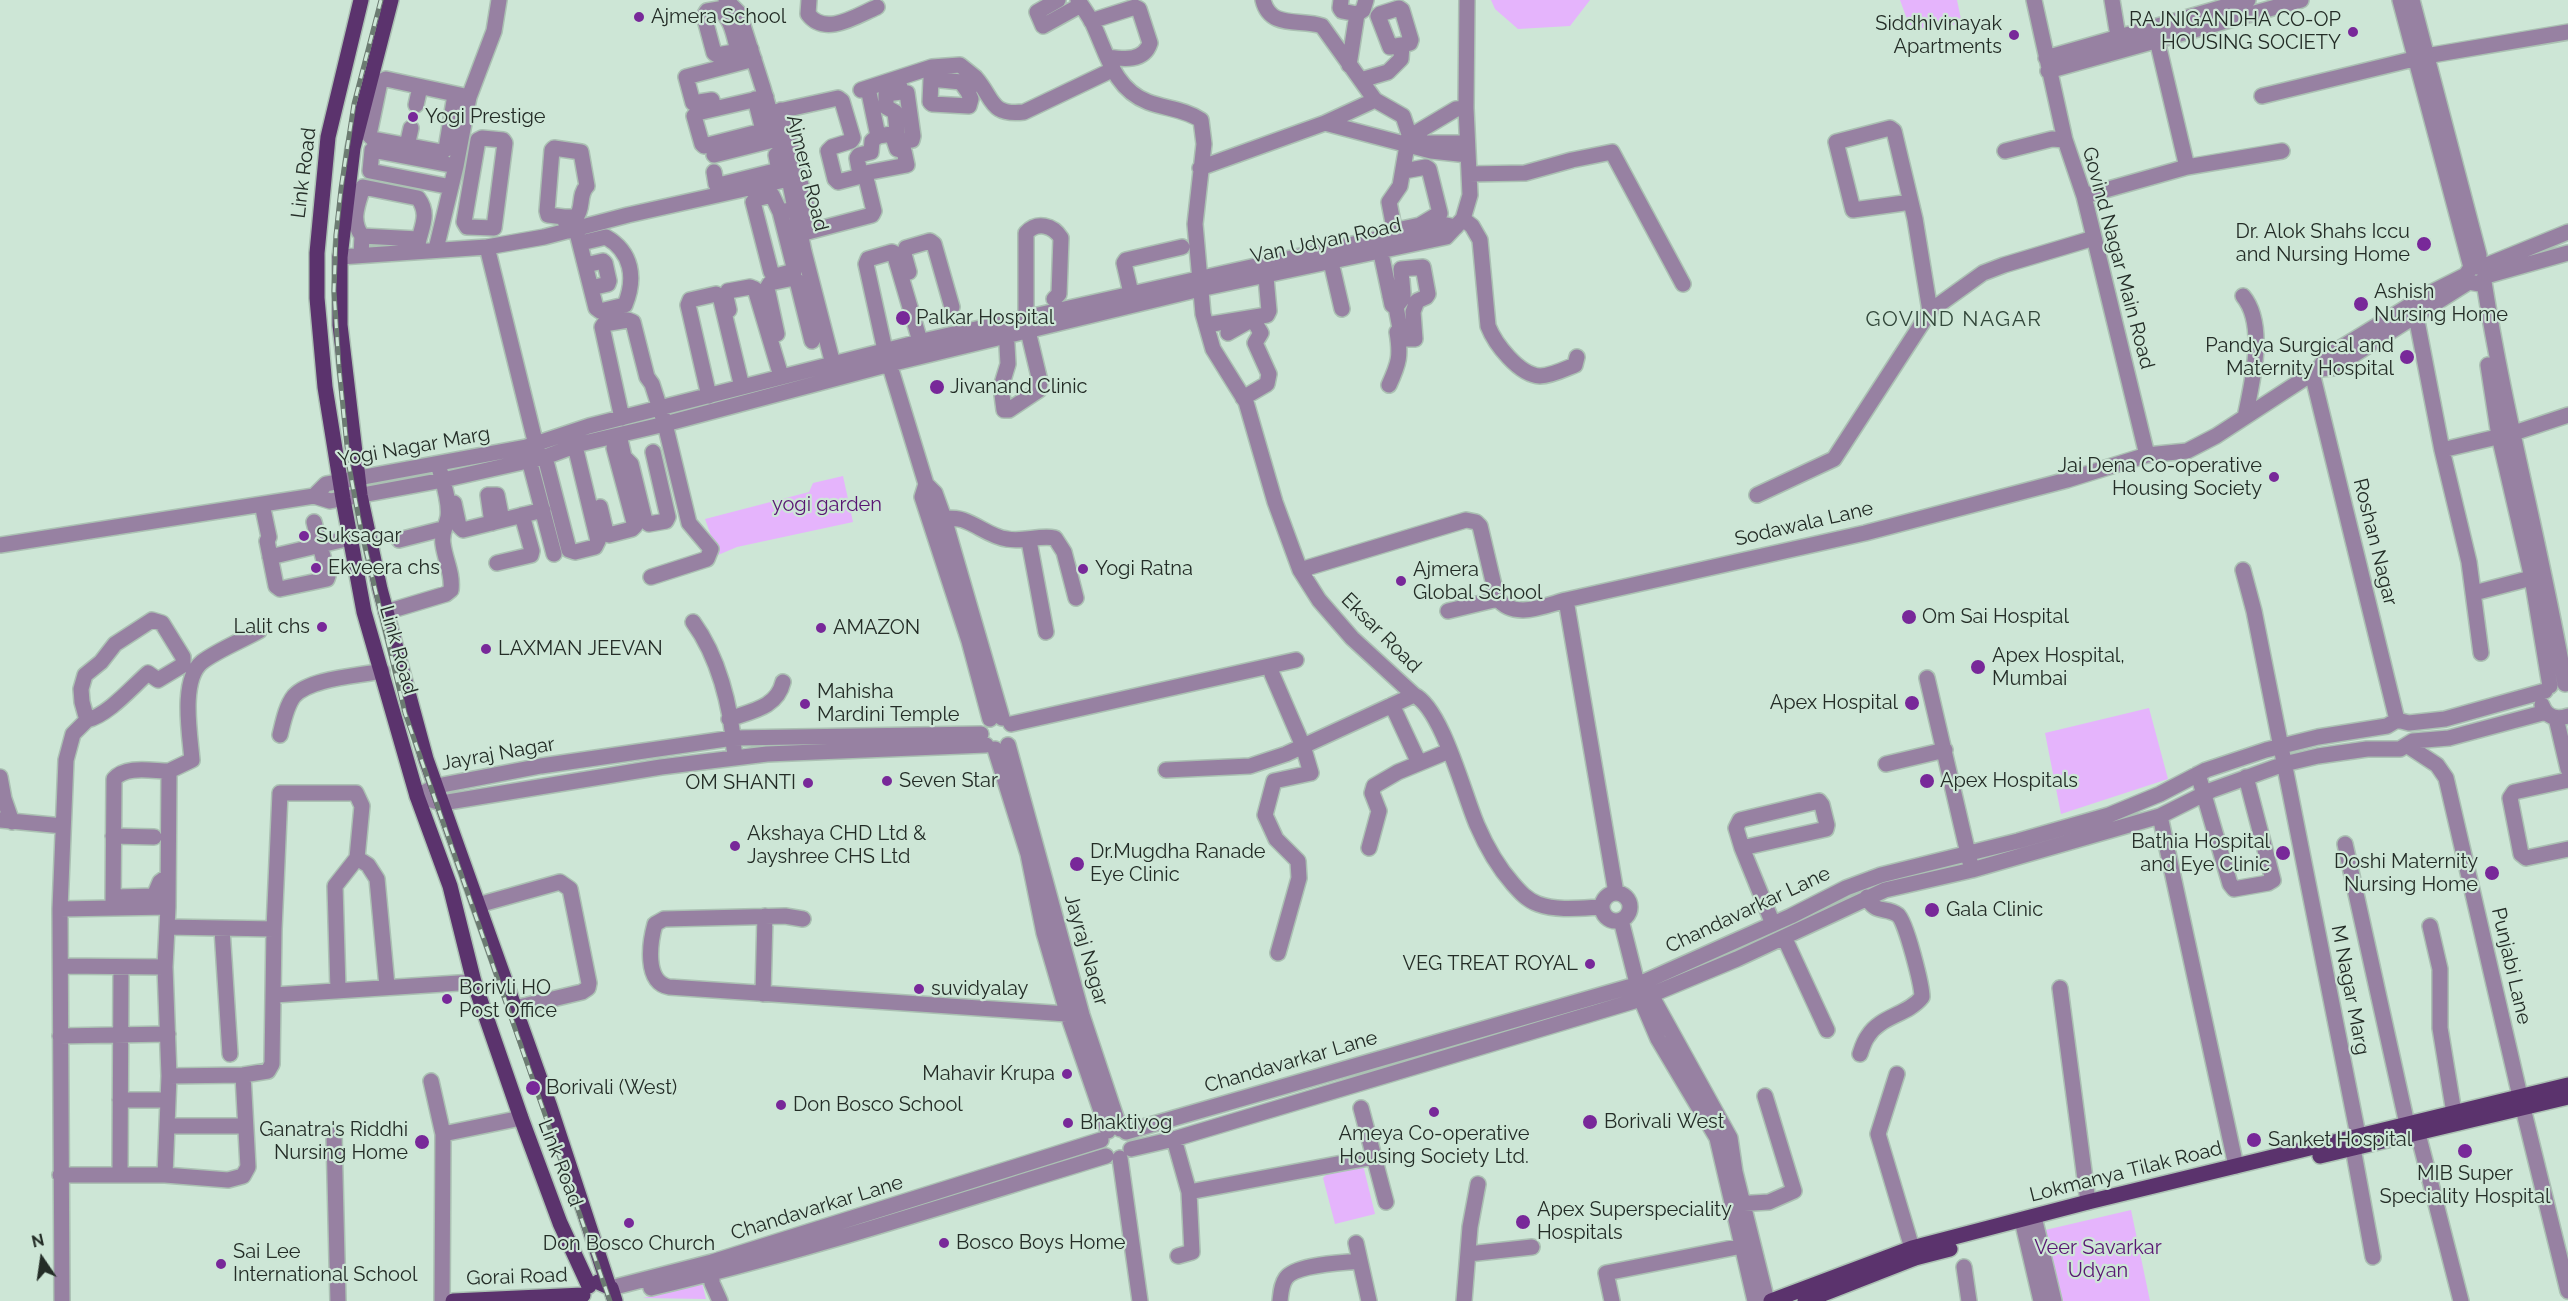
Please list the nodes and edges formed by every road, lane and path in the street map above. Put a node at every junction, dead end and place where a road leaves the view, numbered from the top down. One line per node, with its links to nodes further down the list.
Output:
1 (361, 0): 133 (main road, Link Road)
2 (391, 0): 63 (main road, Link Road)
3 (499, 0): 36 (street)
4 (809, 0): 18 (street)
5 (1058, 0): 19 (street)
6 (1124, 0): 19 (street)
7 (1263, 0): 28 (street)
8 (1341, 0): 20 (street)
9 (1366, 0): 20 (street)
10 (1467, 0): 40 (street)
11 (2034, 0): 29 (street, Govind Nagar Main Road)
12 (2112, 0): 22 (street)
13 (2248, 0): 22 (street)
14 (2301, 0): 23 (street)
15 (2400, 0): 26 (street)
16 (2412, 0): 26 (street)
17 (725, 4): 25 (street, Ajmera Road); 25 (street)
18 (877, 7)
19 (1084, 10): 27 (street); 27 (street)
20 (1358, 15): 28 (street)
21 (2568, 32): 26 (street)
22 (2118, 36): 29 (street)
23 (2157, 40): 29 (street); 55 (street)
24 (1402, 45): 32 (street)
25 (747, 55): 34 (street, Ajmera Road); 34 (street)
26 (2420, 57): 37 (street); 86 (street)
27 (1110, 63): 31 (street); 56 (street, Eksar Road)
28 (1349, 65): 32 (street)
29 (2047, 65): 45 (street, Govind Nagar Main Road)
30 (931, 73): 31 (street); 35 (street); 35 (street); 44 (street)
31 (975, 77): 35 (street)
32 (1361, 80): 38 (street)
33 (420, 87): 36 (street); 39 (street); 47 (street)
34 (759, 92): 42 (street, Ajmera Road); 42 (street)
35 (968, 92)
36 (462, 96): 52 (street)
37 (2262, 96)
38 (1375, 100): 41 (street); 46 (street)
39 (416, 105)
40 (1466, 108): 48 (street); 49 (street)
41 (1325, 123): 46 (street); 56 (street)
42 (773, 126): 53 (street); 60 (street); 61 (street, Ajmera Road); 71 (street); 71 (street)
43 (411, 128): 47 (street)
44 (878, 135)
45 (2065, 140): 50 (street); 65 (street, Govind Nagar Main Road)
46 (1407, 145): 48 (street); 57 (street)
47 (407, 146): 52 (street)
48 (1432, 147): 49 (street)
49 (1456, 148): 59 (street)
50 (2005, 151)
51 (2282, 151): 55 (street)
52 (454, 155): 54 (street); 64 (street); 64 (street)
53 (714, 155)
54 (475, 158): 67 (street); 67 (street)
55 (2187, 167): 65 (street)
56 (1200, 168): 87 (street, Eksar Road)
57 (1404, 171)
58 (714, 172): 62 (street)
59 (1469, 174): 69 (street); 88 (street)
60 (763, 179): 61 (street); 62 (street)
61 (789, 179): 68 (street, Ajmera Road)
62 (739, 184): 70 (street)
63 (355, 186): 73 (street); 75 (street); 83 (main road, Link Road)
64 (448, 190): 67 (street); 79 (street)
65 (2084, 196): 74 (street, Govind Nagar Main Road)
66 (1911, 202): 66 (street); 96 (street)
67 (467, 203)
68 (788, 211): 71 (street, Ajmera Road); 80 (street); 80 (street)
69 (1459, 223): 76 (street, Van Udyan Road); 106 (street)
70 (572, 230): 70 (street); 70 (street); 77 (street)
71 (807, 232): 80 (street, Ajmera Road)
72 (2568, 232): 86 (street, Sodawala Lane)
73 (362, 236): 75 (street); 82 (street)
74 (2094, 238): 96 (street); 126 (street, Govind Nagar Main Road)
75 (417, 244): 79 (street); 82 (street)
76 (1379, 244): 84 (street, Van Udyan Road); 85 (street, Van Udyan Road); 93 (street)
77 (487, 247): 79 (street); 125 (street)
78 (1182, 248): 90 (street)
79 (436, 249)
80 (798, 253): 91 (street, Ajmera Road)
81 (2568, 253): 86 (street, Sodawala Lane)
82 (361, 255): 83 (street)
83 (340, 257): 131 (main road, Link Road)
84 (1331, 262): 85 (street, Van Udyan Road); 94 (street)
85 (1265, 270): 87 (street, Van Udyan Road); 99 (street)
86 (2476, 275): 97 (street, Sodawala Lane); 120 (street)
87 (1200, 283): 90 (street, Yogi Nagar Marg); 99 (street, Eksar Road)
88 (1683, 284)
89 (2243, 296): 117 (street)
90 (1126, 299): 95 (street, Yogi Nagar Marg)
91 (811, 305): 104 (street); 107 (street, Ajmera Road); 109 (street)
92 (952, 307): 102 (street)
93 (1391, 307): 93 (street); 111 (street)
94 (1342, 309)
95 (1062, 310): 98 (street, Yogi Nagar Marg); 98 (street)
96 (1930, 311): 136 (street)
97 (2414, 311): 108 (street, Sodawala Lane); 123 (street)
98 (1027, 324): 100 (street, Yogi Nagar Marg); 100 (street)
99 (1206, 325): 114 (street, Eksar Road)
100 (1006, 329): 103 (street, Yogi Nagar Marg)
101 (1228, 333): 114 (street)
102 (923, 340): 103 (street, Yogi Nagar Marg); 105 (street, Yogi Nagar Marg); 105 (street)
103 (957, 341): 105 (street, Yogi Nagar Marg)
104 (812, 342)
105 (887, 357): 107 (street, Yogi Nagar Marg); 110 (street, Yogi Nagar Marg); 134 (street)
106 (1577, 357)
107 (833, 363): 109 (street, Yogi Nagar Marg); 110 (street, Ajmera Road)
108 (2322, 367): 117 (street, Sodawala Lane); 178 (street, Roshan Nagar)
109 (784, 376): 112 (street, Yogi Nagar Marg); 112 (street)
110 (837, 378): 119 (street, Yogi Nagar Marg)
111 (1389, 384)
112 (744, 386): 113 (street, Yogi Nagar Marg); 113 (street)
113 (710, 396): 115 (street, Yogi Nagar Marg)
114 (1244, 399): 152 (street, Eksar Road)
115 (660, 408): 118 (street, Yogi Nagar Marg); 118 (street); 119 (street)
116 (2568, 415): 120 (street)
117 (2245, 417): 126 (street, Sodawala Lane)
118 (622, 418): 125 (street, Yogi Nagar Marg)
119 (665, 424): 121 (street, Yogi Nagar Marg); 127 (street)
120 (2507, 434): 123 (street); 154 (street)
121 (616, 436): 122 (street, Yogi Nagar Marg); 129 (street); 130 (street)
122 (575, 446): 125 (street, Yogi Nagar Marg); 125 (street)
123 (2442, 450): 156 (street)
124 (653, 452): 129 (street)
125 (535, 453): 128 (street, Yogi Nagar Marg); 140 (street)
126 (2147, 455): 158 (street, Sodawala Lane)
127 (676, 469): 129 (street); 155 (street)
128 (444, 472): 131 (street, Yogi Nagar Marg); 135 (street, Yogi Nagar Marg); 140 (street); 143 (street)
129 (658, 473)
130 (592, 475)
131 (358, 479): 133 (street, Yogi Nagar Marg); 135 (main road, Link Road)
132 (525, 480): 140 (street)
133 (340, 481): 137 (street, Yogi Nagar Marg); 138 (main road, Link Road)
134 (926, 484): 141 (street); 165 (street)
135 (360, 495): 138 (street, Yogi Nagar Marg); 161 (main road, Link Road)
136 (1757, 495)
137 (314, 496): 138 (street, Yogi Nagar Marg); 139 (street)
138 (343, 499): 144 (main road, Link Road)
139 (262, 504): 147 (street); 150 (street)
140 (532, 513): 149 (street); 151 (street)
141 (944, 518): 146 (street); 165 (street)
142 (314, 522): 148 (street)
143 (442, 529): 145 (street); 161 (street)
144 (350, 538): 148 (street); 167 (main road, Link Road)
145 (399, 540)
146 (1029, 541): 157 (street); 164 (street)
147 (0, 545)
148 (320, 545): 150 (street); 150 (street)
149 (554, 554)
150 (270, 556)
151 (497, 563)
152 (1300, 570): 159 (street); 173 (street, Eksar Road)
153 (2243, 570): 185 (street, M Nagar Marg)
154 (2538, 576): 156 (street); 172 (street)
155 (651, 577)
156 (2474, 593): 166 (street)
157 (1076, 598)
158 (1566, 600): 159 (street, Sodawala Lane); 217 (street)
159 (1493, 601): 160 (street)
160 (1448, 611)
161 (386, 612): 200 (main road, Link Road)
162 (693, 622): 176 (street)
163 (259, 631): 195 (street)
164 (1046, 632)
165 (973, 634): 179 (street)
166 (2481, 653)
167 (382, 671): 180 (street); 202 (main road, Link Road)
168 (1255, 674): 169 (street); 169 (street); 179 (street)
169 (1272, 674): 184 (street)
170 (1927, 678): 187 (street)
171 (783, 682): 176 (street)
172 (2557, 687): 175 (street); 178 (street, Chandavarkar Lane)
173 (1414, 695): 174 (street); 188 (street, Eksar Road)
174 (1392, 705): 184 (street); 190 (street)
175 (2558, 716): 182 (street); 183 (street, Chandavarkar Lane); 193 (street)
176 (729, 719): 181 (street)
177 (87, 720): 177 (street); 206 (street)
178 (2398, 723): 183 (street); 185 (street, Chandavarkar Lane); 186 (street)
179 (998, 734): 181 (street, Jayraj Nagar); 189 (street, Jayraj Nagar); 245 (street, Jayraj Nagar)
180 (280, 735)
181 (733, 738): 189 (street); 200 (street, Jayraj Nagar)
182 (2568, 742)
183 (2410, 743): 186 (street, Chandavarkar Lane); 261 (street, Punjabi Lane)
184 (1303, 746): 194 (street); 233 (street)
185 (2279, 747): 192 (street, M Nagar Marg); 196 (street, Chandavarkar Lane)
186 (2391, 747): 192 (street, Chandavarkar Lane)
187 (1945, 750): 191 (street); 213 (street)
188 (1449, 751): 190 (street); 222 (street, Eksar Road)
189 (735, 759): 203 (street, Jayraj Nagar)
190 (1419, 763): 210 (street)
191 (1886, 764)
192 (2284, 764): 198 (street, Chandavarkar Lane); 272 (street, M Nagar Marg)
193 (2568, 769)
194 (1166, 770)
195 (169, 771): 207 (street); 216 (street)
196 (2198, 774): 201 (street); 213 (street, Chandavarkar Lane)
197 (0, 777): 205 (street)
198 (2246, 777): 201 (street, Chandavarkar Lane); 201 (street)
199 (2568, 780): 212 (street)
200 (437, 786): 202 (street, Jayraj Nagar); 203 (main road, Link Road)
201 (2208, 793): 204 (street, Chandavarkar Lane)
202 (417, 796): 203 (street, Jayraj Nagar); 237 (main road, Link Road)
203 (442, 803): 220 (main road, Link Road)
204 (2160, 816): 215 (street, Chandavarkar Lane); 275 (street)
205 (6, 821): 206 (street)
206 (63, 826): 223 (street)
207 (113, 837): 208 (street); 219 (street)
208 (154, 837)
209 (2345, 844): 267 (street)
210 (1369, 848)
211 (1742, 848): 211 (street); 227 (street)
212 (2568, 849)
213 (1968, 853): 215 (street); 227 (street, Chandavarkar Lane)
214 (357, 858): 231 (street); 238 (street); 240 (street)
215 (1972, 870): 218 (street, Chandavarkar Lane)
216 (168, 876): 219 (street); 221 (street)
217 (1616, 893): 222 (street); 226 (street)
218 (1867, 897): 232 (street, Chandavarkar Lane); 251 (street)
219 (113, 902): 221 (street); 223 (street)
220 (478, 905): 244 (main road, Link Road); 244 (street)
221 (168, 907): 229 (street)
222 (1602, 908): 226 (street)
223 (60, 909): 234 (street)
224 (765, 916): 225 (street); 243 (street); 243 (street)
225 (803, 919)
226 (1622, 920): 241 (street)
227 (1773, 924): 241 (street, Chandavarkar Lane)
228 (2430, 926): 263 (street)
229 (167, 927): 230 (street); 236 (street)
230 (222, 929): 231 (street); 250 (street)
231 (274, 929): 242 (street)
232 (1784, 937): 241 (street, Chandavarkar Lane); 246 (street)
233 (1278, 953)
234 (61, 966): 235 (street); 249 (street)
235 (121, 967): 236 (street); 248 (street)
236 (165, 967): 247 (street)
237 (474, 982): 238 (street); 264 (main road, Link Road)
238 (387, 986): 240 (street)
239 (2060, 988): 282 (street)
240 (339, 990): 242 (street)
241 (1644, 993): 268 (street, Chandavarkar Lane); 271 (street, Chandavarkar Lane); 283 (street)
242 (274, 994): 252 (street)
243 (763, 994): 245 (street)
244 (515, 1008): 296 (main road, Link Road)
245 (1075, 1015): 268 (street, Jayraj Nagar)
246 (1827, 1030)
247 (168, 1034): 248 (street); 254 (street)
248 (120, 1035): 249 (street); 259 (street)
249 (60, 1036): 277 (street)
250 (230, 1054)
251 (1860, 1054)
252 (243, 1074): 254 (street); 266 (street)
253 (1897, 1074): 288 (street)
254 (169, 1076): 260 (street)
255 (430, 1081): 269 (street)
256 (2568, 1085): 261 (main road, Lokmanya Tilak Road)
257 (1765, 1096): 283 (street)
258 (2568, 1097): 261 (main road, Lokmanya Tilak Road)
259 (120, 1100): 260 (street); 276 (street)
260 (168, 1100): 265 (street)
261 (2521, 1102): 263 (main road, Lokmanya Tilak Road); 267 (main road, Lokmanya Tilak Road); 295 (street, Punjabi Lane)
262 (1361, 1108): 274 (street)
263 (2454, 1113): 267 (main road, Lokmanya Tilak Road)
264 (520, 1118): 269 (street); 297 (main road, Link Road)
265 (166, 1126): 266 (street); 278 (street)
266 (245, 1126): 278 (street)
267 (2413, 1126): 272 (main road, Lokmanya Tilak Road); 314 (street)
268 (1114, 1133): 273 (street); 273 (street); 294 (street, Chandavarkar Lane)
269 (443, 1134): 300 (street)
270 (334, 1135): 299 (street)
271 (1174, 1139): 273 (street, Chandavarkar Lane); 280 (street)
272 (2355, 1141): 275 (main road, Lokmanya Tilak Road); 284 (main road, Lokmanya Tilak Road); 291 (street, M Nagar Marg)
273 (1119, 1154): 294 (street, Chandavarkar Lane); 303 (street)
274 (1374, 1157): 280 (street); 281 (street)
275 (2236, 1166): 282 (main road, Lokmanya Tilak Road)
276 (120, 1174): 277 (street); 278 (street)
277 (60, 1175): 298 (street)
278 (165, 1175)
279 (1478, 1184): 289 (street)
280 (1189, 1192): 290 (street)
281 (1386, 1202)
282 (2088, 1202): 284 (main road, Lokmanya Tilak Road)
283 (1738, 1204): 286 (street); 309 (street)
284 (2029, 1222): 288 (main road, Lokmanya Tilak Road); 312 (street); 313 (street)
285 (1356, 1243): 292 (street)
286 (1743, 1246): 307 (street); 308 (street)
287 (1532, 1247): 289 (street)
288 (1914, 1253): 309 (main road, Lokmanya Tilak Road); 310 (main road, Lokmanya Tilak Road)
289 (1468, 1254): 306 (street)
290 (1178, 1256)
291 (2373, 1257)
292 (1360, 1261): 304 (street); 305 (street)
293 (1964, 1267): 311 (street)
294 (712, 1268): 296 (street, Chandavarkar Lane); 302 (street)
295 (2568, 1291)
296 (612, 1292): 297 (main road, Gorai Road)
297 (585, 1294): 301 (main road, Gorai Road)
298 (62, 1301)
299 (338, 1301)
300 (442, 1301)
301 (453, 1301)
302 (720, 1301)
303 (1140, 1301)
304 (1280, 1301)
305 (1369, 1301)
306 (1464, 1301)
307 (1612, 1301)
308 (1755, 1301)
309 (1769, 1301)
310 (1805, 1301)
311 (1969, 1301)
312 (2041, 1301)
313 (2054, 1301)
314 (2461, 1301)

